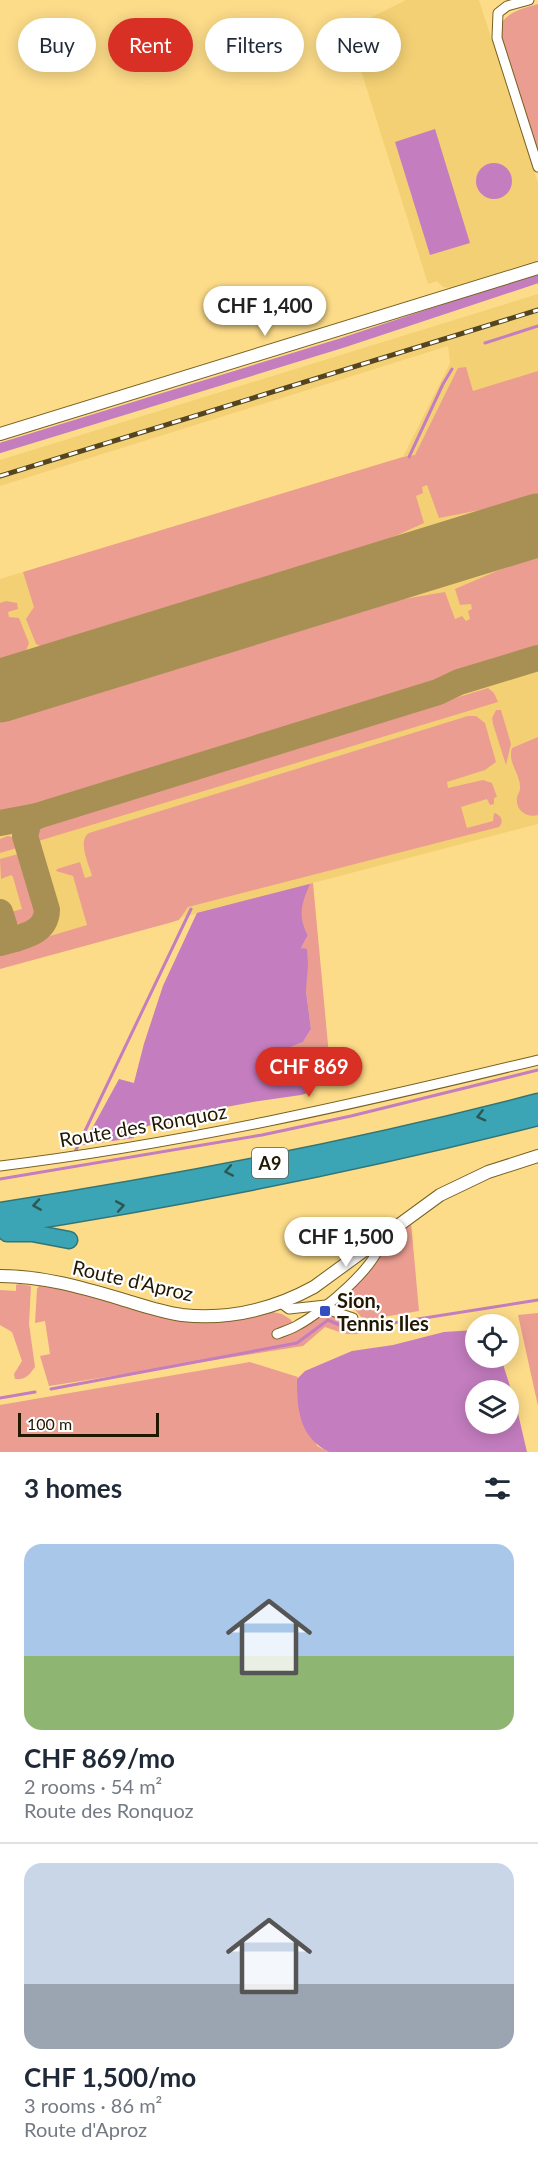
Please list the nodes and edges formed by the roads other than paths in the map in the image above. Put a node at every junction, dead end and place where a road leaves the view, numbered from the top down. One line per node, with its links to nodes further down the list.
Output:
1 (529, 0): 2 (street)
2 (538, 167)
3 (538, 268): 4 (street)
4 (0, 434)
5 (538, 1060): 10 (street, Route des Ronquoz)
6 (538, 1102): 12 (highway, A9, one-way to 12)
7 (538, 1118): 8 (highway, A9)
8 (414, 1147): 11 (highway); 13 (highway, A9, one-way to 8)
9 (538, 1156): 15 (street, Route d'Aproz)
10 (0, 1166)
11 (298, 1185)
12 (0, 1211)
13 (0, 1226)
14 (0, 1233): 16 (highway)
15 (381, 1238): 18 (street, Route d'Aproz); 19 (street)
16 (69, 1240)
17 (0, 1276): 18 (street, Route d'Aproz)
18 (281, 1303): 19 (street)
19 (328, 1305): 20 (street); 21 (street)
20 (352, 1318)
21 (277, 1334)

